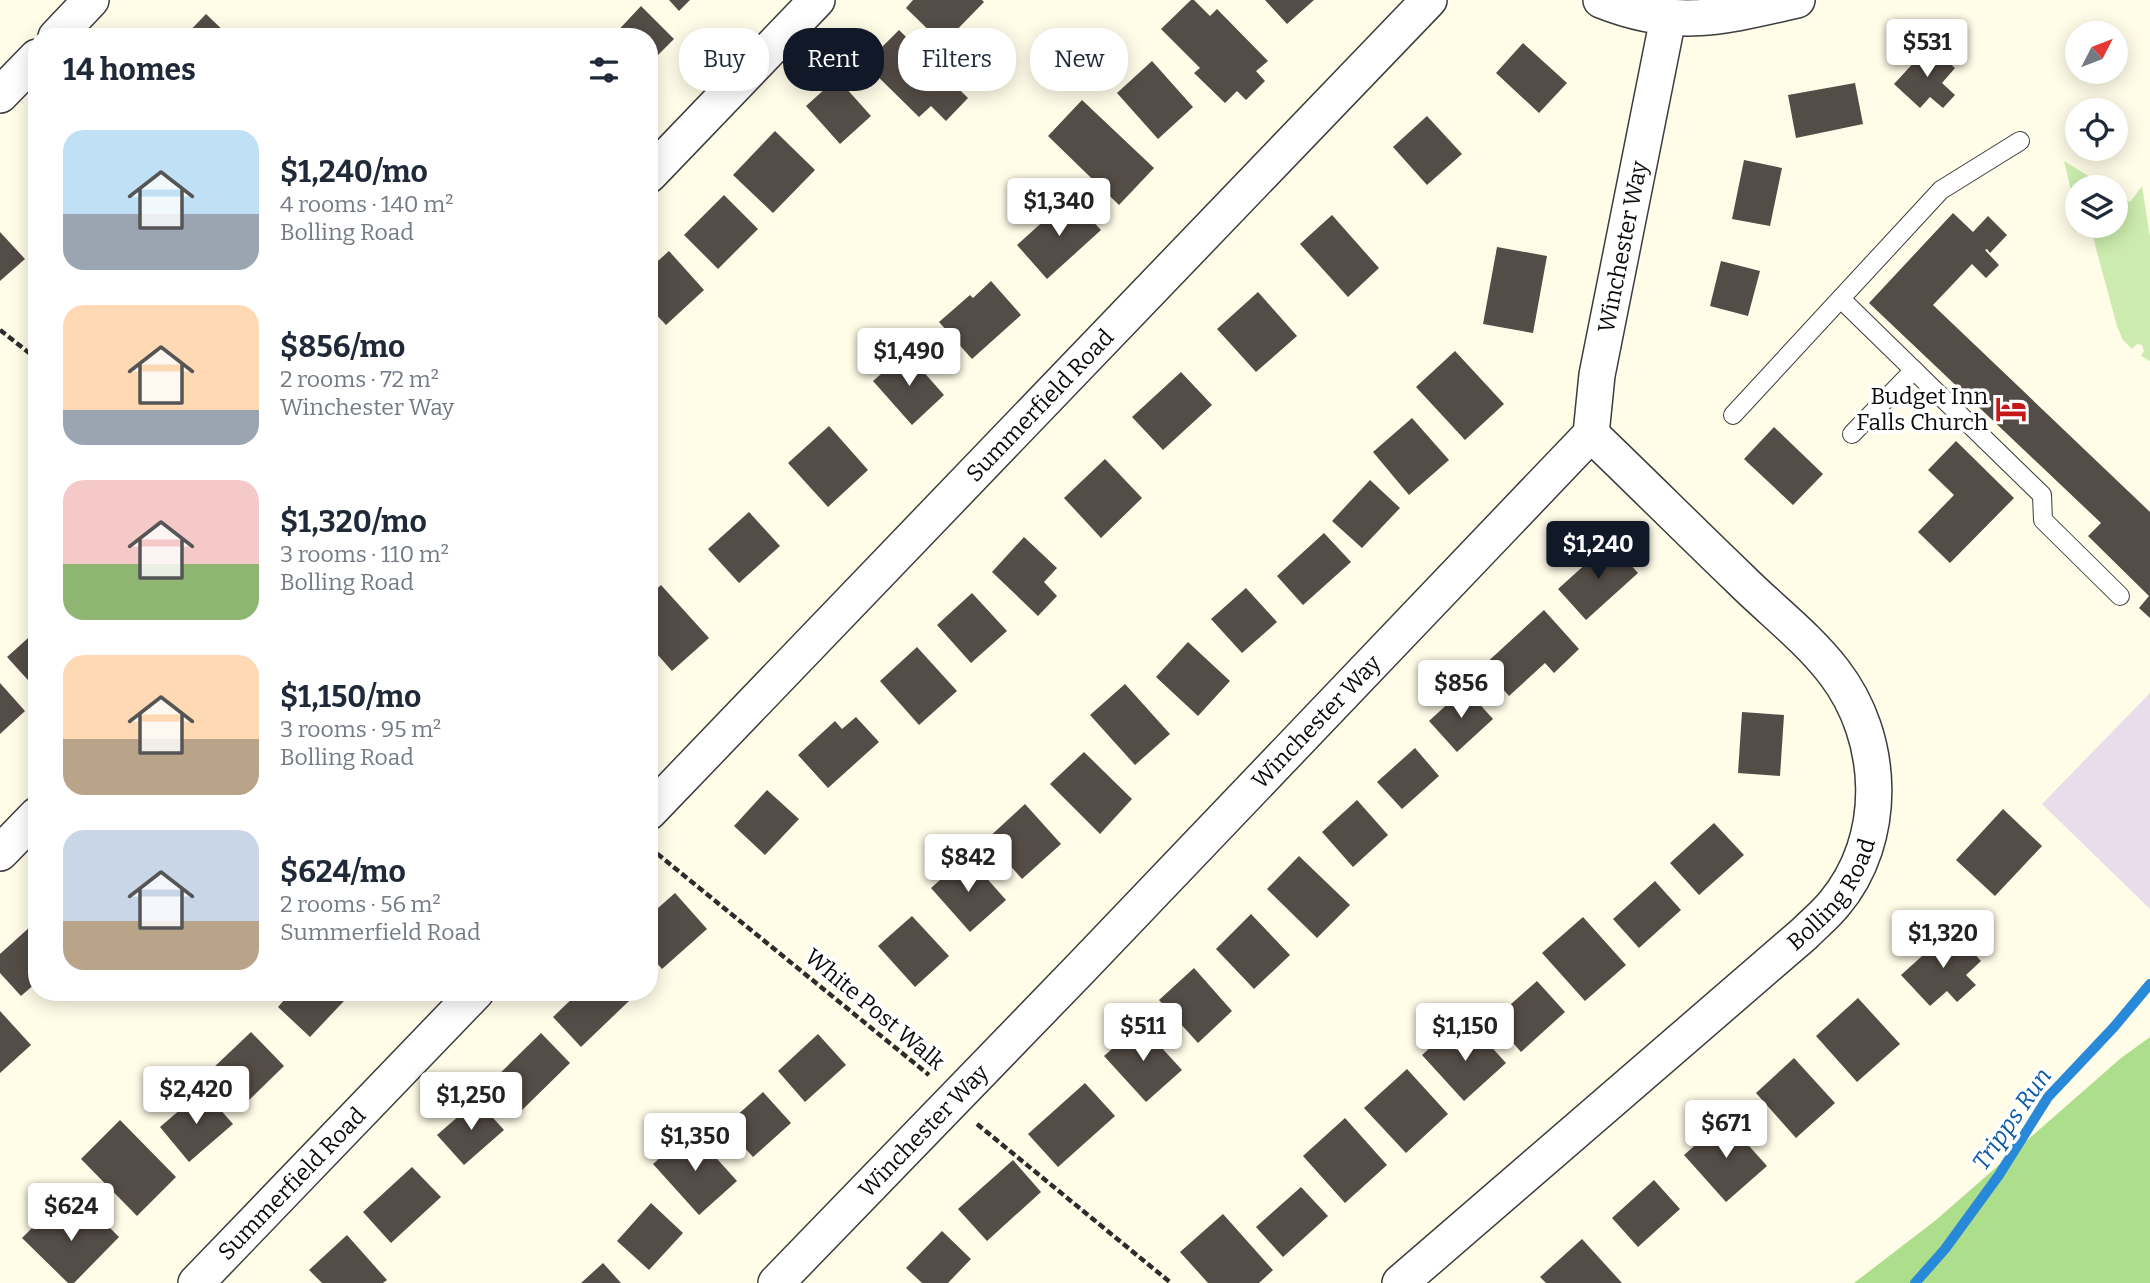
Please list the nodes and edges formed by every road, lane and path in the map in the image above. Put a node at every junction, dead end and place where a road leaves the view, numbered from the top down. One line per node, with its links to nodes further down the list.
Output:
1 (91, 0): 7 (street)
2 (817, 0): 11 (street)
3 (1429, 0): 20 (street, Summerfield Road)
4 (1601, 0): 6 (street)
5 (1797, 0): 6 (street)
6 (1668, 18): 17 (street, Winchester Way)
7 (65, 28)
8 (28, 66): 9 (street)
9 (0, 95)
10 (2020, 141): 12 (lane)
11 (658, 166)
12 (1841, 299): 15 (lane); 16 (lane)
13 (0, 330): 14 (path)
14 (28, 352)
15 (1914, 370): 18 (lane); 19 (lane)
16 (1733, 415)
17 (1591, 434): 25 (street, Winchester Way); 29 (street, Bolling Road)
18 (1852, 434)
19 (2120, 596)
20 (658, 802)
21 (28, 824): 22 (street)
22 (0, 853)
23 (658, 854): 25 (path, White Post Walk)
24 (466, 1001): 26 (street, Summerfield Road)
25 (953, 1100): 27 (street, Winchester Way); 28 (path, White Post Walk)
26 (196, 1283)
27 (776, 1283)
28 (1171, 1283)
29 (1401, 1283)

